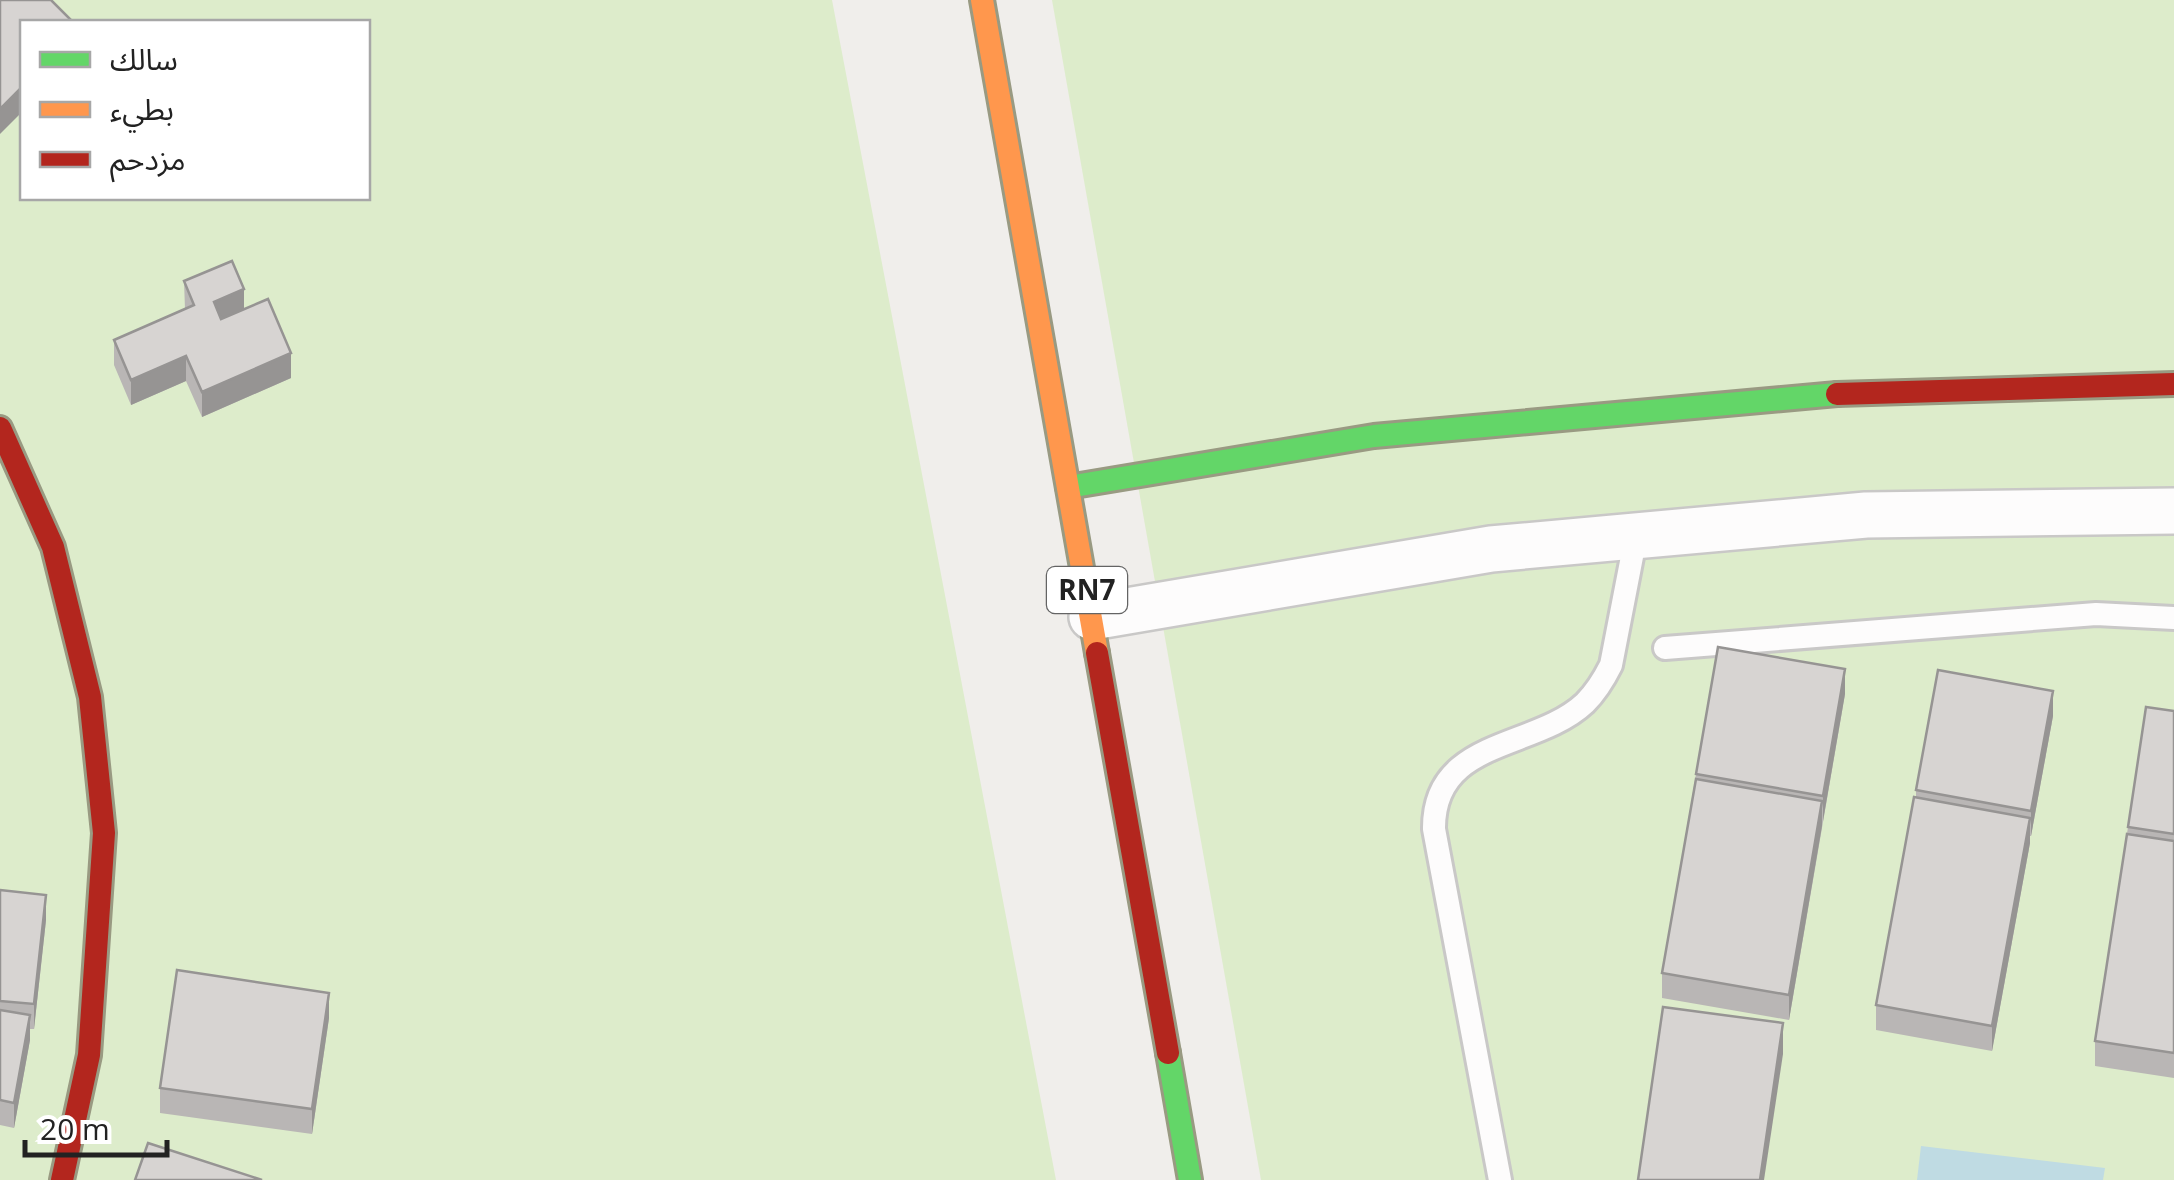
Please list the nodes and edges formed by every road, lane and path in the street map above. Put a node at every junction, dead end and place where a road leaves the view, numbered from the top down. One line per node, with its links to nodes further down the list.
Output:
1 (982, 0): 4 (street, RN7)
2 (2174, 384): 4 (street)
3 (0, 428): 10 (street)
4 (1068, 486): 7 (street, RN7)
5 (2174, 511): 6 (street)
6 (1636, 536): 7 (street); 12 (lane)
7 (1092, 617): 11 (street, RN7)
8 (2174, 618): 9 (lane)
9 (1665, 648)
10 (62, 1180)
11 (1190, 1180)
12 (1500, 1180)

